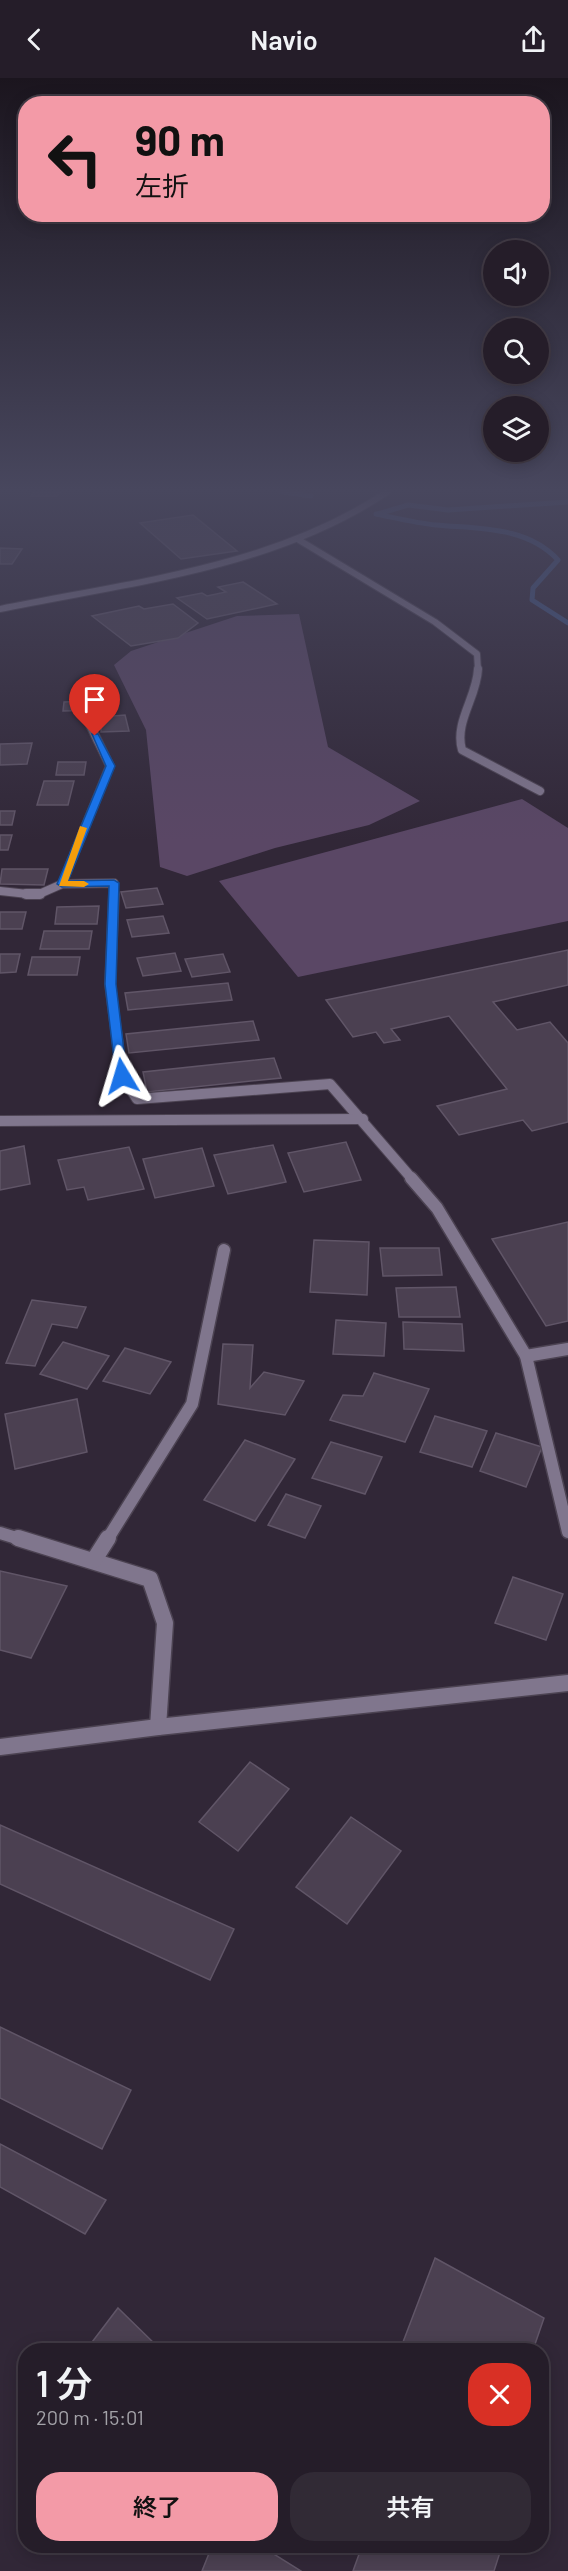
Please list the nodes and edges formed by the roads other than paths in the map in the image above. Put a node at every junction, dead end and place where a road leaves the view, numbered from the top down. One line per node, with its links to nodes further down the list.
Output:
1 (412, 608): 3 (street)
2 (88, 721): 4 (street)
3 (540, 791)
4 (62, 884): 5 (street); 6 (street)
5 (0, 891)
6 (363, 1119): 7 (street); 10 (street)
7 (0, 1121)
8 (224, 1250): 13 (street)
9 (568, 1349): 10 (street)
10 (526, 1356): 11 (street)
11 (568, 1532)
12 (0, 1533): 13 (street)
13 (94, 1560): 15 (street)
14 (568, 1683): 15 (street)
15 (158, 1727): 16 (street)
16 (0, 1747)

